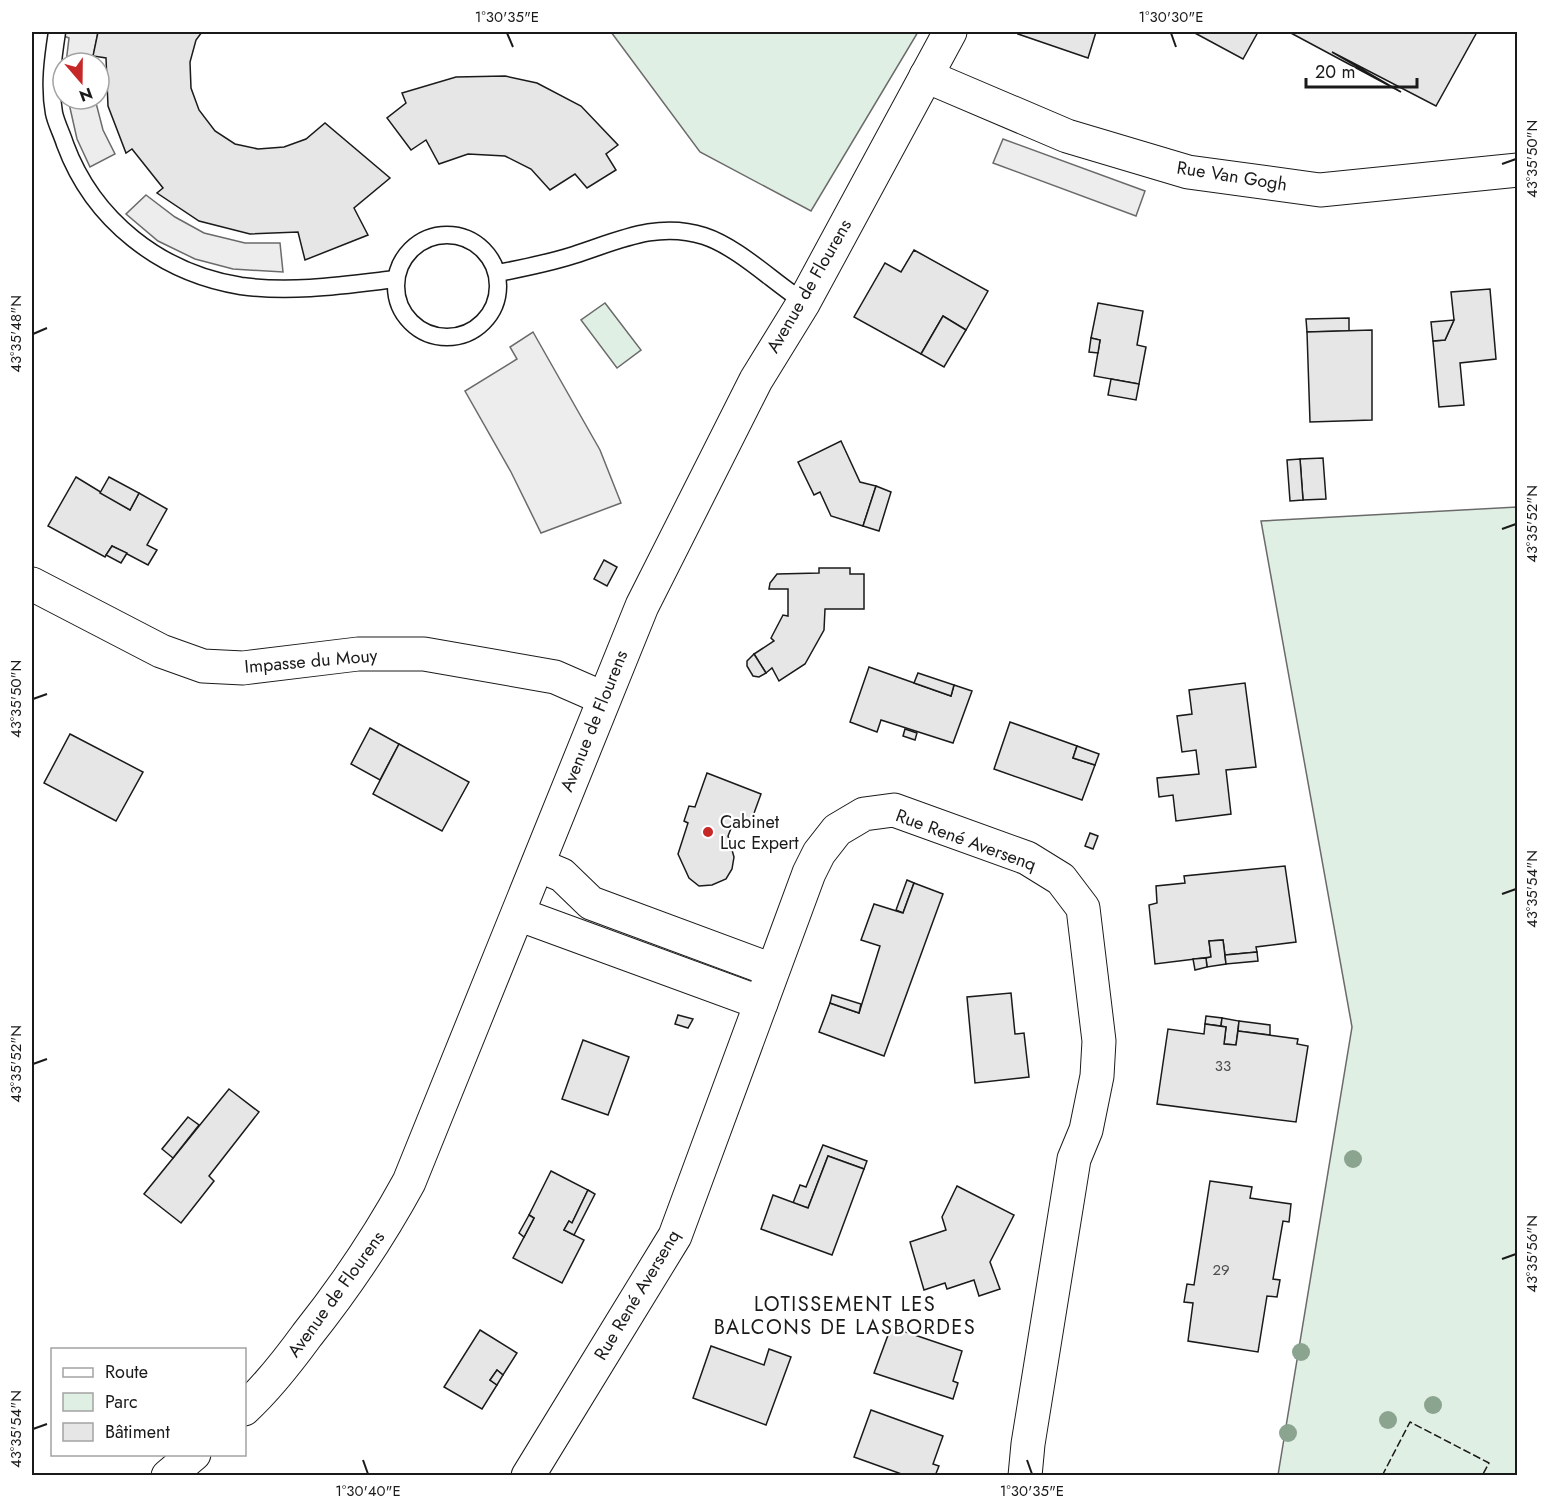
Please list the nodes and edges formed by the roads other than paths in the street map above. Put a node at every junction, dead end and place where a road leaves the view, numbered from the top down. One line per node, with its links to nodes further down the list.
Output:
1 (57, 32): 6 (lane)
2 (950, 32): 3 (street, Avenue de Flourens)
3 (926, 76): 4 (street, Rue Van Gogh); 7 (street, Avenue de Flourens)
4 (1518, 170)
5 (498, 273): 6 (lane); 6 (lane); 7 (lane)
6 (396, 279)
7 (804, 302): 9 (street, Avenue de Flourens)
8 (32, 584): 9 (street, Impasse du Mouy)
9 (603, 698): 10 (street, Avenue de Flourens)
10 (538, 865): 11 (street, Avenue de Flourens); 12 (street)
11 (518, 914): 13 (street); 14 (street, Avenue de Flourens)
12 (772, 970): 13 (street, Rue René Aversenq); 18 (street, Rue René Aversenq)
13 (761, 1003): 17 (street, Rue René Aversenq)
14 (246, 1407)
15 (193, 1456): 16 (street)
16 (168, 1476)
17 (528, 1476)
18 (1026, 1476)

